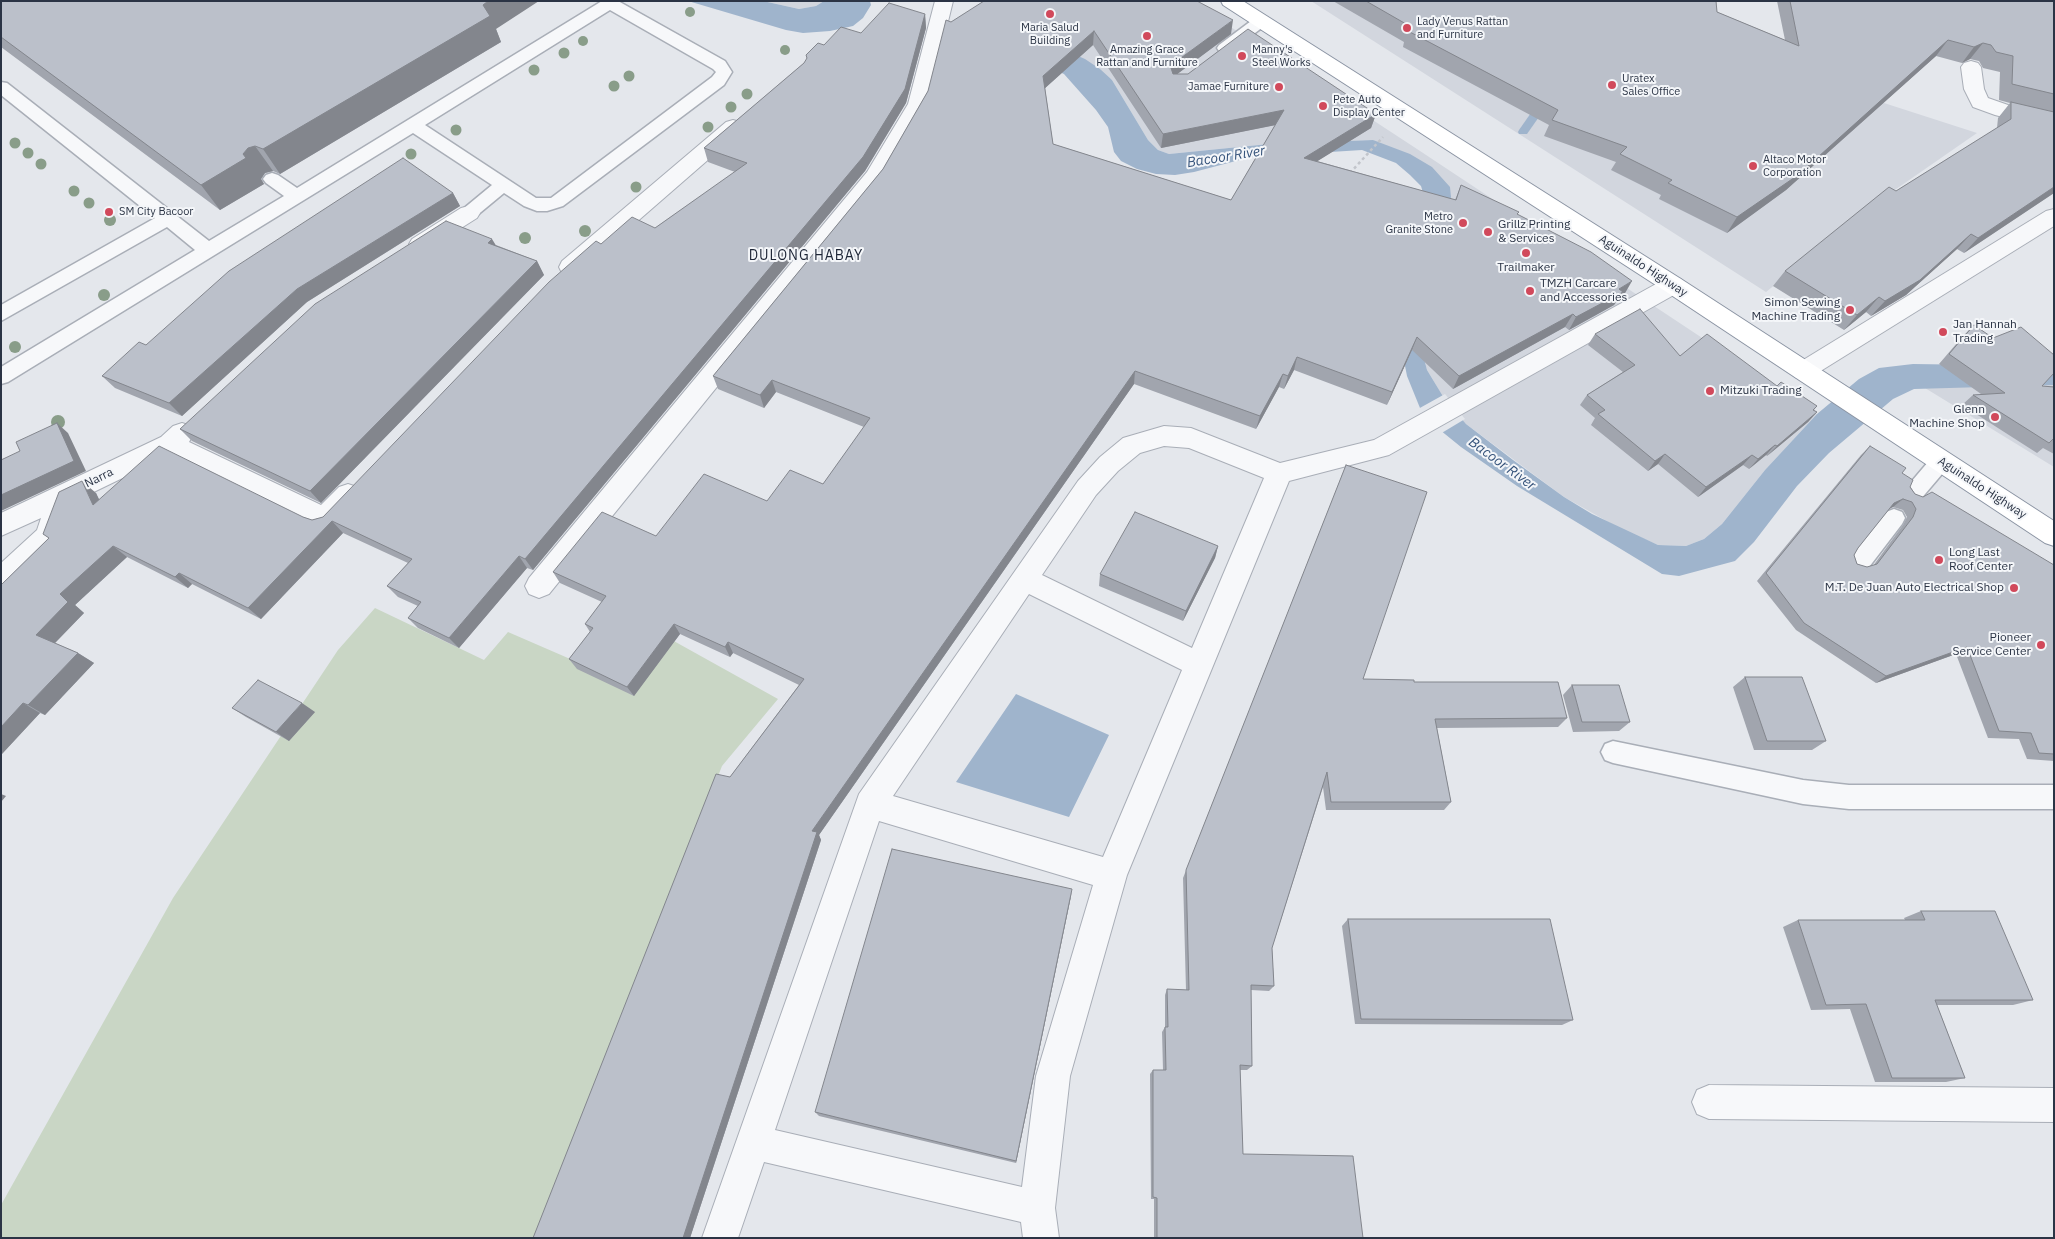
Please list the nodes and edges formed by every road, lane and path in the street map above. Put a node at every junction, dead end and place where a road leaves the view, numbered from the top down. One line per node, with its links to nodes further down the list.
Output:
1 (944, 1): 39 (street)
2 (1230, 1): 4 (highway, Aguinaldo Highway)
3 (610, 2): 10 (lane); 14 (lane)
4 (1261, 21): 5 (lane); 22 (highway, Aguinaldo Highway)
5 (1214, 56)
6 (1971, 67): 9 (street)
7 (1, 88): 18 (lane)
8 (746, 116): 21 (street)
9 (2054, 123)
10 (413, 125): 14 (lane); 15 (lane)
11 (1385, 136): 12 (path)
12 (1346, 178)
13 (272, 179): 15 (lane)
14 (504, 184): 16 (lane)
15 (296, 196): 19 (lane)
16 (469, 213): 20 (street)
17 (2054, 216): 24 (street)
18 (169, 218): 19 (lane); 23 (lane)
19 (208, 250): 25 (lane)
20 (405, 254)
21 (553, 282)
22 (1672, 285): 24 (highway, Aguinaldo Highway); 29 (street)
23 (1, 314)
24 (1803, 371): 28 (highway, Aguinaldo Highway)
25 (1, 376)
26 (199, 417): 27 (street, Narra)
27 (170, 444): 30 (street); 32 (street, Narra)
28 (1941, 461): 31 (lane); 35 (highway, Aguinaldo Highway)
29 (1279, 473): 37 (street); 40 (street)
30 (364, 477)
31 (1913, 494)
32 (61, 496): 34 (street, Narra); 38 (street)
33 (1894, 518): 36 (lane)
34 (1, 525)
35 (2054, 535)
36 (1858, 564)
37 (1024, 579): 40 (street); 43 (street)
38 (1, 580)
39 (539, 586)
40 (1199, 665): 44 (street)
41 (1613, 752): 42 (lane)
42 (2054, 797)
43 (870, 804): 44 (street); 47 (street)
44 (1111, 875): 48 (street)
45 (1708, 1102): 46 (street)
46 (2054, 1105)
47 (752, 1142): 48 (street); 49 (street)
48 (1039, 1223)
49 (720, 1238)

